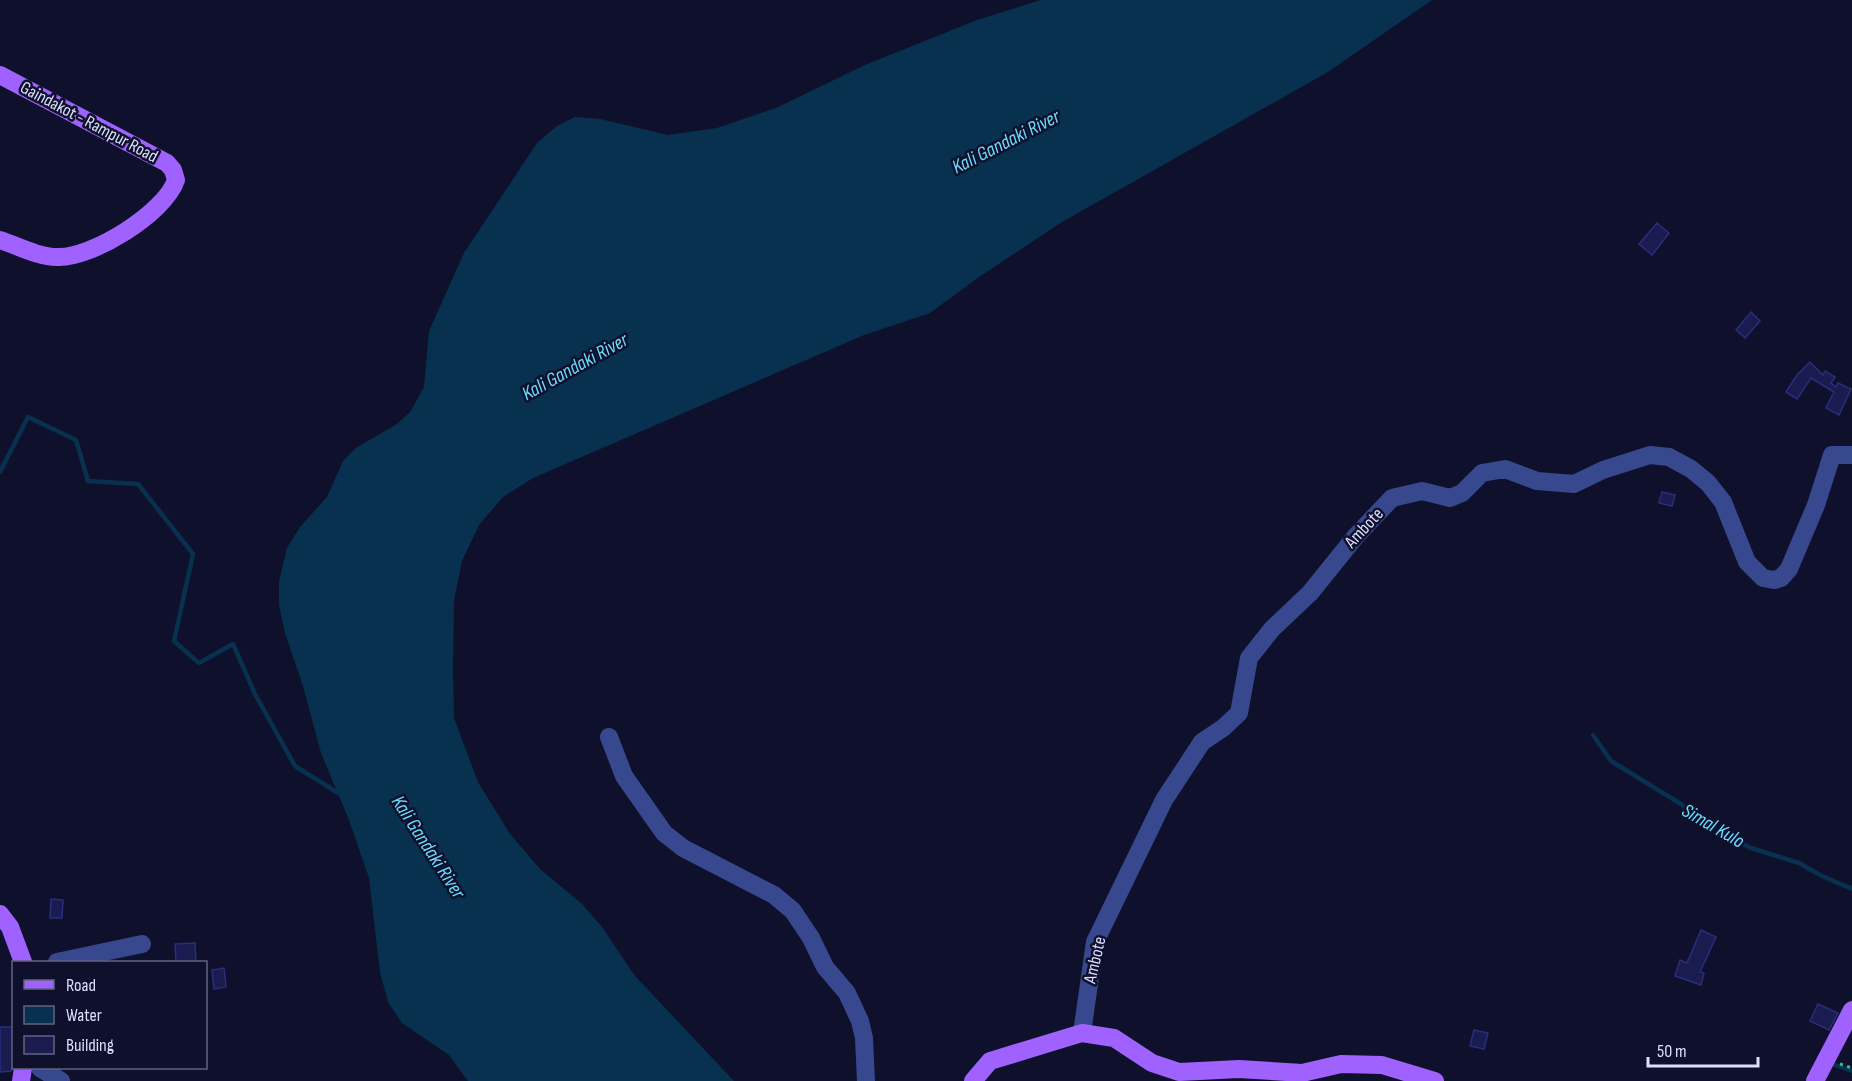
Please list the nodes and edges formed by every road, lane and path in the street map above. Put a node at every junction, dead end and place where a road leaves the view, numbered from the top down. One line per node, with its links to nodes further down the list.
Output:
1 (0, 75): 2 (main road, Gaindakot - Rampur Road)
2 (0, 240)
3 (1852, 455): 10 (street, Ambote)
4 (609, 737): 13 (street)
5 (0, 914): 7 (main road)
6 (142, 944): 8 (street)
7 (22, 961)
8 (66, 961)
9 (1852, 1010): 16 (main road)
10 (1082, 1033): 14 (main road); 15 (main road)
11 (42, 1069): 12 (street)
12 (61, 1081)
13 (866, 1081)
14 (973, 1081)
15 (1435, 1081)
16 (1815, 1081)

